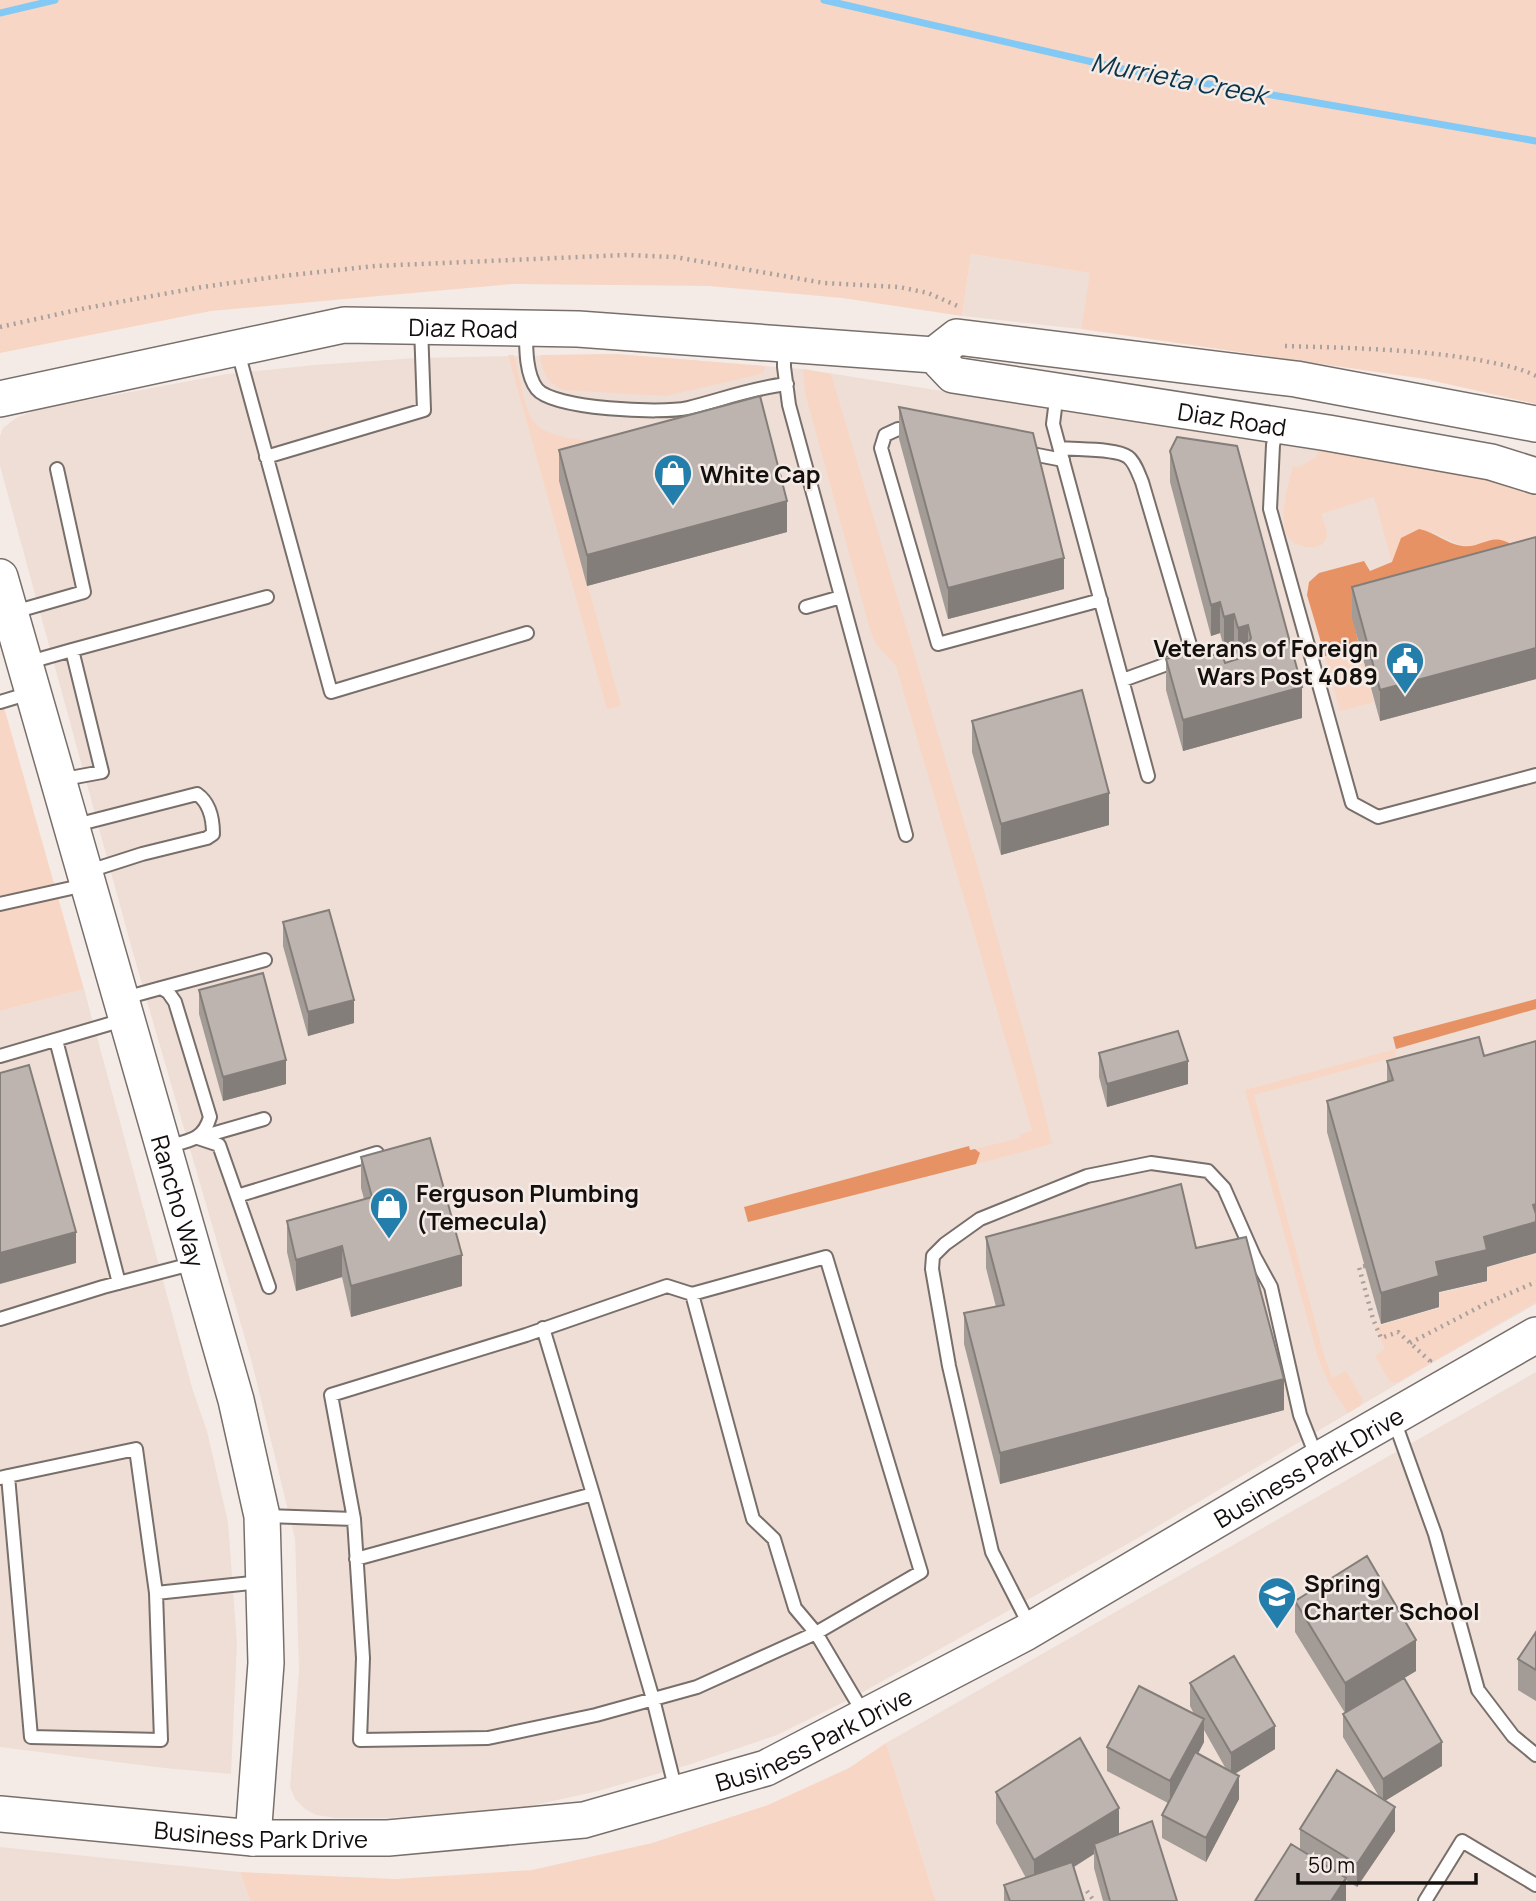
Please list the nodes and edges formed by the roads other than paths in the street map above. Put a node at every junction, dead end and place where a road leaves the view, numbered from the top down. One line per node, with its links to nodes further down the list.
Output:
1 (421, 326): 2 (street, Diaz Road); 4 (street, Diaz Road); 14 (lane)
2 (525, 328): 3 (street, Diaz Road); 6 (lane)
3 (785, 344): 5 (street, Diaz Road); 6 (lane)
4 (237, 348): 8 (street, Diaz Road); 14 (lane)
5 (934, 355): 7 (street, Diaz Road); 9 (street, Diaz Road)
6 (787, 384): 19 (lane)
7 (1057, 391): 10 (street, Diaz Road); 13 (lane)
8 (0, 399)
9 (1536, 424)
10 (1278, 425): 16 (street, Diaz Road); 28 (lane)
11 (926, 434): 20 (lane)
12 (1008, 450): 13 (lane)
13 (1061, 454): 20 (lane); 26 (lane)
14 (266, 457): 23 (lane)
15 (57, 469): 22 (lane)
16 (1536, 476)
17 (0, 577): 22 (street, Rancho Way)
18 (267, 597): 24 (lane)
19 (841, 597): 21 (lane); 32 (lane)
20 (1101, 600): 26 (lane)
21 (806, 607)
22 (10, 613): 25 (street, Rancho Way)
23 (527, 633)
24 (72, 650): 25 (lane); 30 (lane)
25 (29, 678): 27 (lane); 30 (street, Rancho Way)
26 (1123, 680): 29 (lane)
27 (0, 702)
28 (1536, 775)
29 (1148, 776)
30 (58, 780): 31 (street, Rancho Way)
31 (72, 826): 33 (street, Rancho Way); 33 (lane)
32 (906, 835)
33 (87, 879): 34 (lane); 37 (street, Rancho Way)
34 (0, 904)
35 (265, 960): 36 (lane)
36 (161, 988): 37 (lane); 41 (lane)
37 (124, 1008): 38 (lane); 42 (street, Rancho Way)
38 (56, 1040): 39 (lane); 46 (lane)
39 (0, 1056)
40 (264, 1119): 41 (lane)
41 (198, 1138): 42 (lane); 44 (lane)
42 (162, 1147): 45 (street, Rancho Way)
43 (389, 1150): 44 (lane)
44 (237, 1196): 47 (lane)
45 (197, 1262): 46 (lane); 56 (street, Rancho Way)
46 (119, 1283): 49 (lane)
47 (270, 1287)
48 (691, 1294): 50 (lane); 62 (lane); 62 (lane)
49 (0, 1319)
50 (543, 1328): 55 (lane); 57 (lane)
51 (1536, 1335): 52 (street, Business Park Drive)
52 (1393, 1416): 53 (street, Business Park Drive); 65 (lane)
53 (1318, 1460): 61 (street, Business Park Drive); 61 (lane)
54 (4, 1477): 60 (lane); 60 (lane)
55 (593, 1494): 58 (lane); 63 (lane)
56 (262, 1516): 57 (lane); 59 (street, Rancho Way)
57 (354, 1519): 58 (lane)
58 (356, 1559): 63 (lane)
59 (264, 1582): 60 (lane); 68 (street, Rancho Way)
60 (156, 1593)
61 (1032, 1629): 64 (street, Business Park Drive)
62 (816, 1633): 63 (lane); 64 (lane)
63 (653, 1699): 66 (lane)
64 (864, 1715): 66 (street, Business Park Drive)
65 (1536, 1755)
66 (677, 1793): 68 (street, Business Park Drive)
67 (0, 1814): 68 (street, Business Park Drive)
68 (253, 1838)
69 (1536, 1885): 70 (lane)
70 (1425, 1901)

